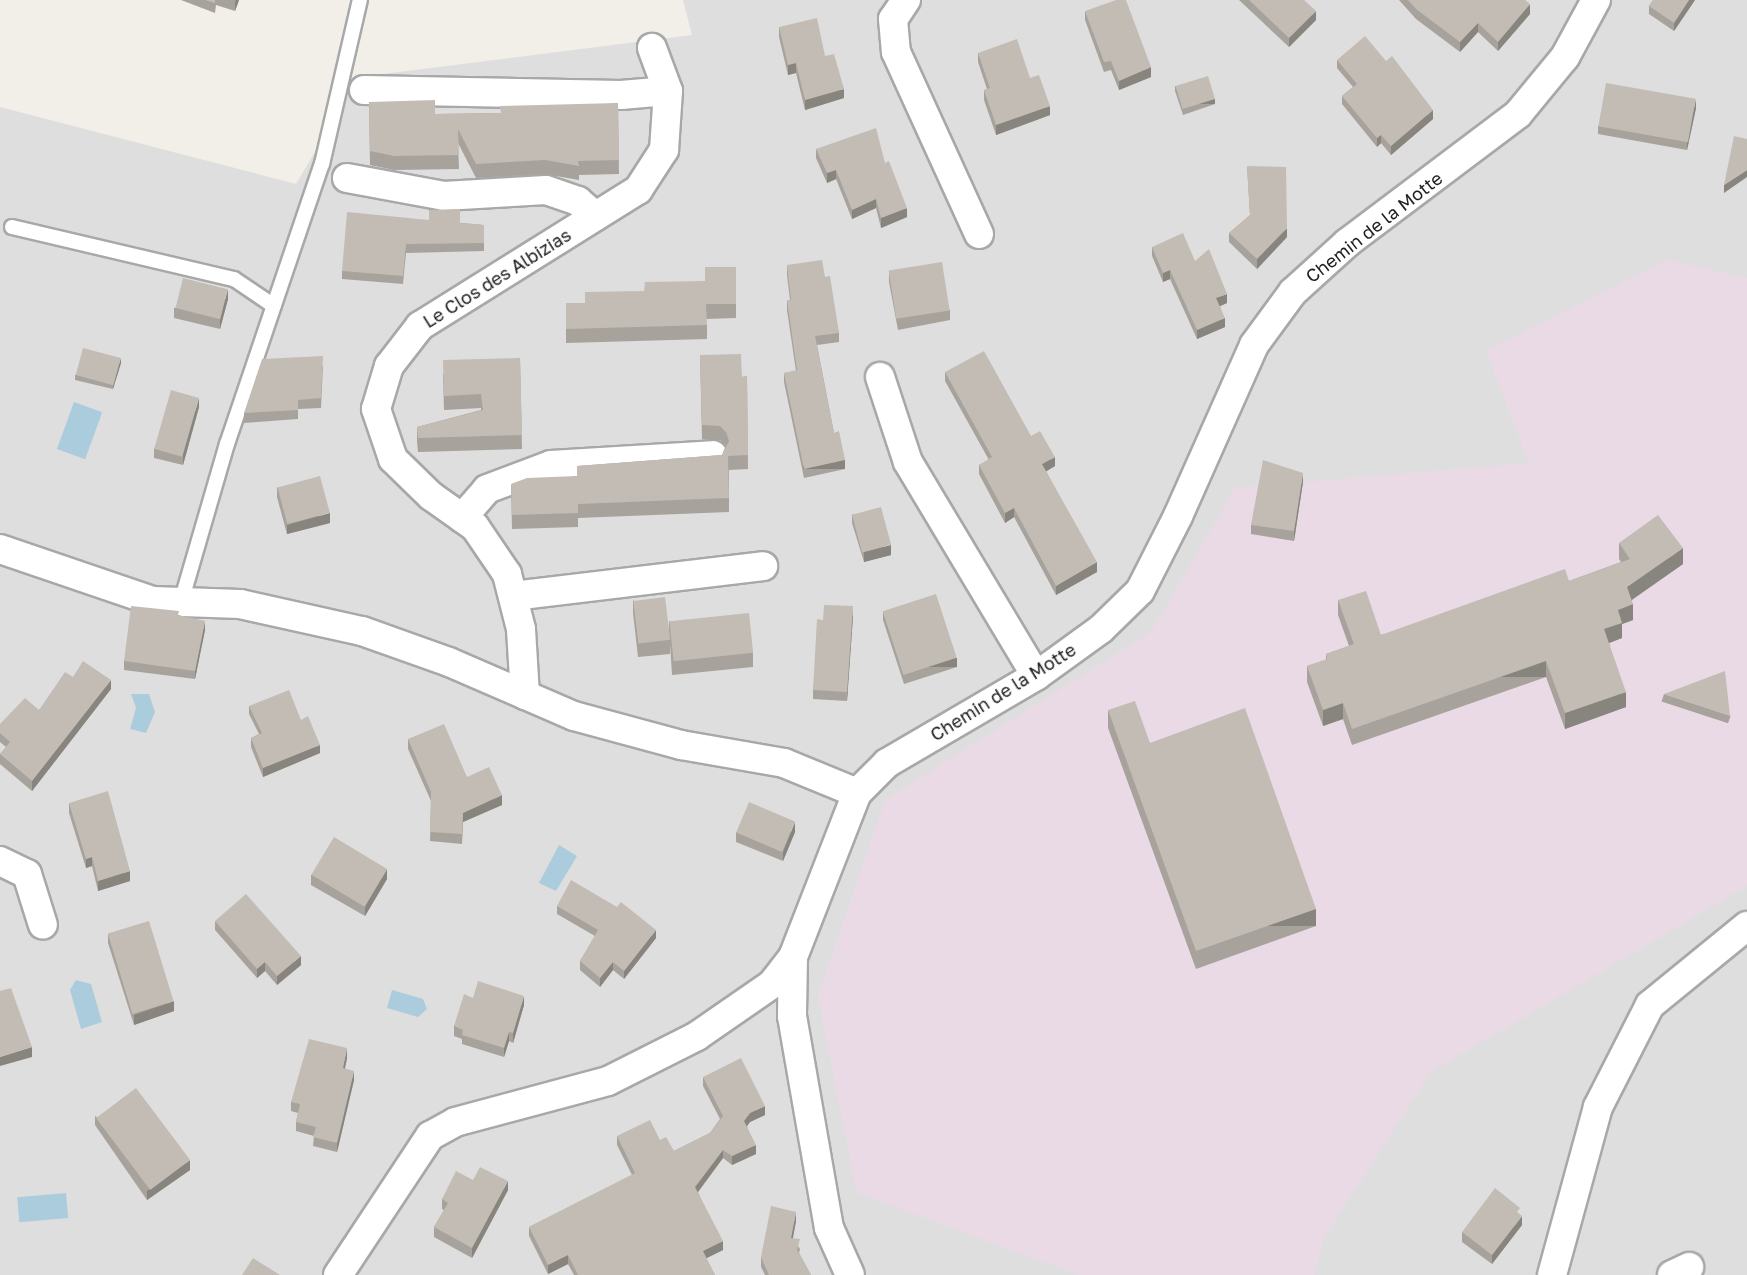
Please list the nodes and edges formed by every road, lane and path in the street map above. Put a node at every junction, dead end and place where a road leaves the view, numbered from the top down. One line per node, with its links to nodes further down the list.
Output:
1 (360, 0): 11 (lane)
2 (906, 0): 10 (street)
3 (1596, 0): 19 (street, Chemin de la Motte)
4 (652, 48): 6 (street, Le Clos des Albizias)
5 (364, 90): 6 (street)
6 (668, 91): 8 (street, Le Clos des Albizias)
7 (347, 178): 8 (street, Le Clos des Albizias)
8 (595, 216): 14 (street, Le Clos des Albizias)
9 (12, 227): 11 (lane)
10 (979, 234)
11 (274, 306): 18 (lane)
12 (880, 377): 19 (street)
13 (713, 455): 14 (street)
14 (462, 518): 17 (street, Le Clos des Albizias)
15 (0, 549): 18 (street)
16 (763, 566): 17 (street)
17 (513, 596): 20 (street, Le Clos des Albizias)
18 (181, 602): 20 (street)
19 (1036, 676): 21 (street, Chemin de la Motte)
20 (525, 695): 21 (street)
21 (857, 793): 25 (street, Chemin de la Motte)
22 (0, 861): 23 (street)
23 (43, 925)
24 (1747, 926): 28 (street)
25 (793, 957): 26 (street, Chemin de la Motte); 27 (street)
26 (338, 1275)
27 (850, 1275)
28 (1552, 1275)

